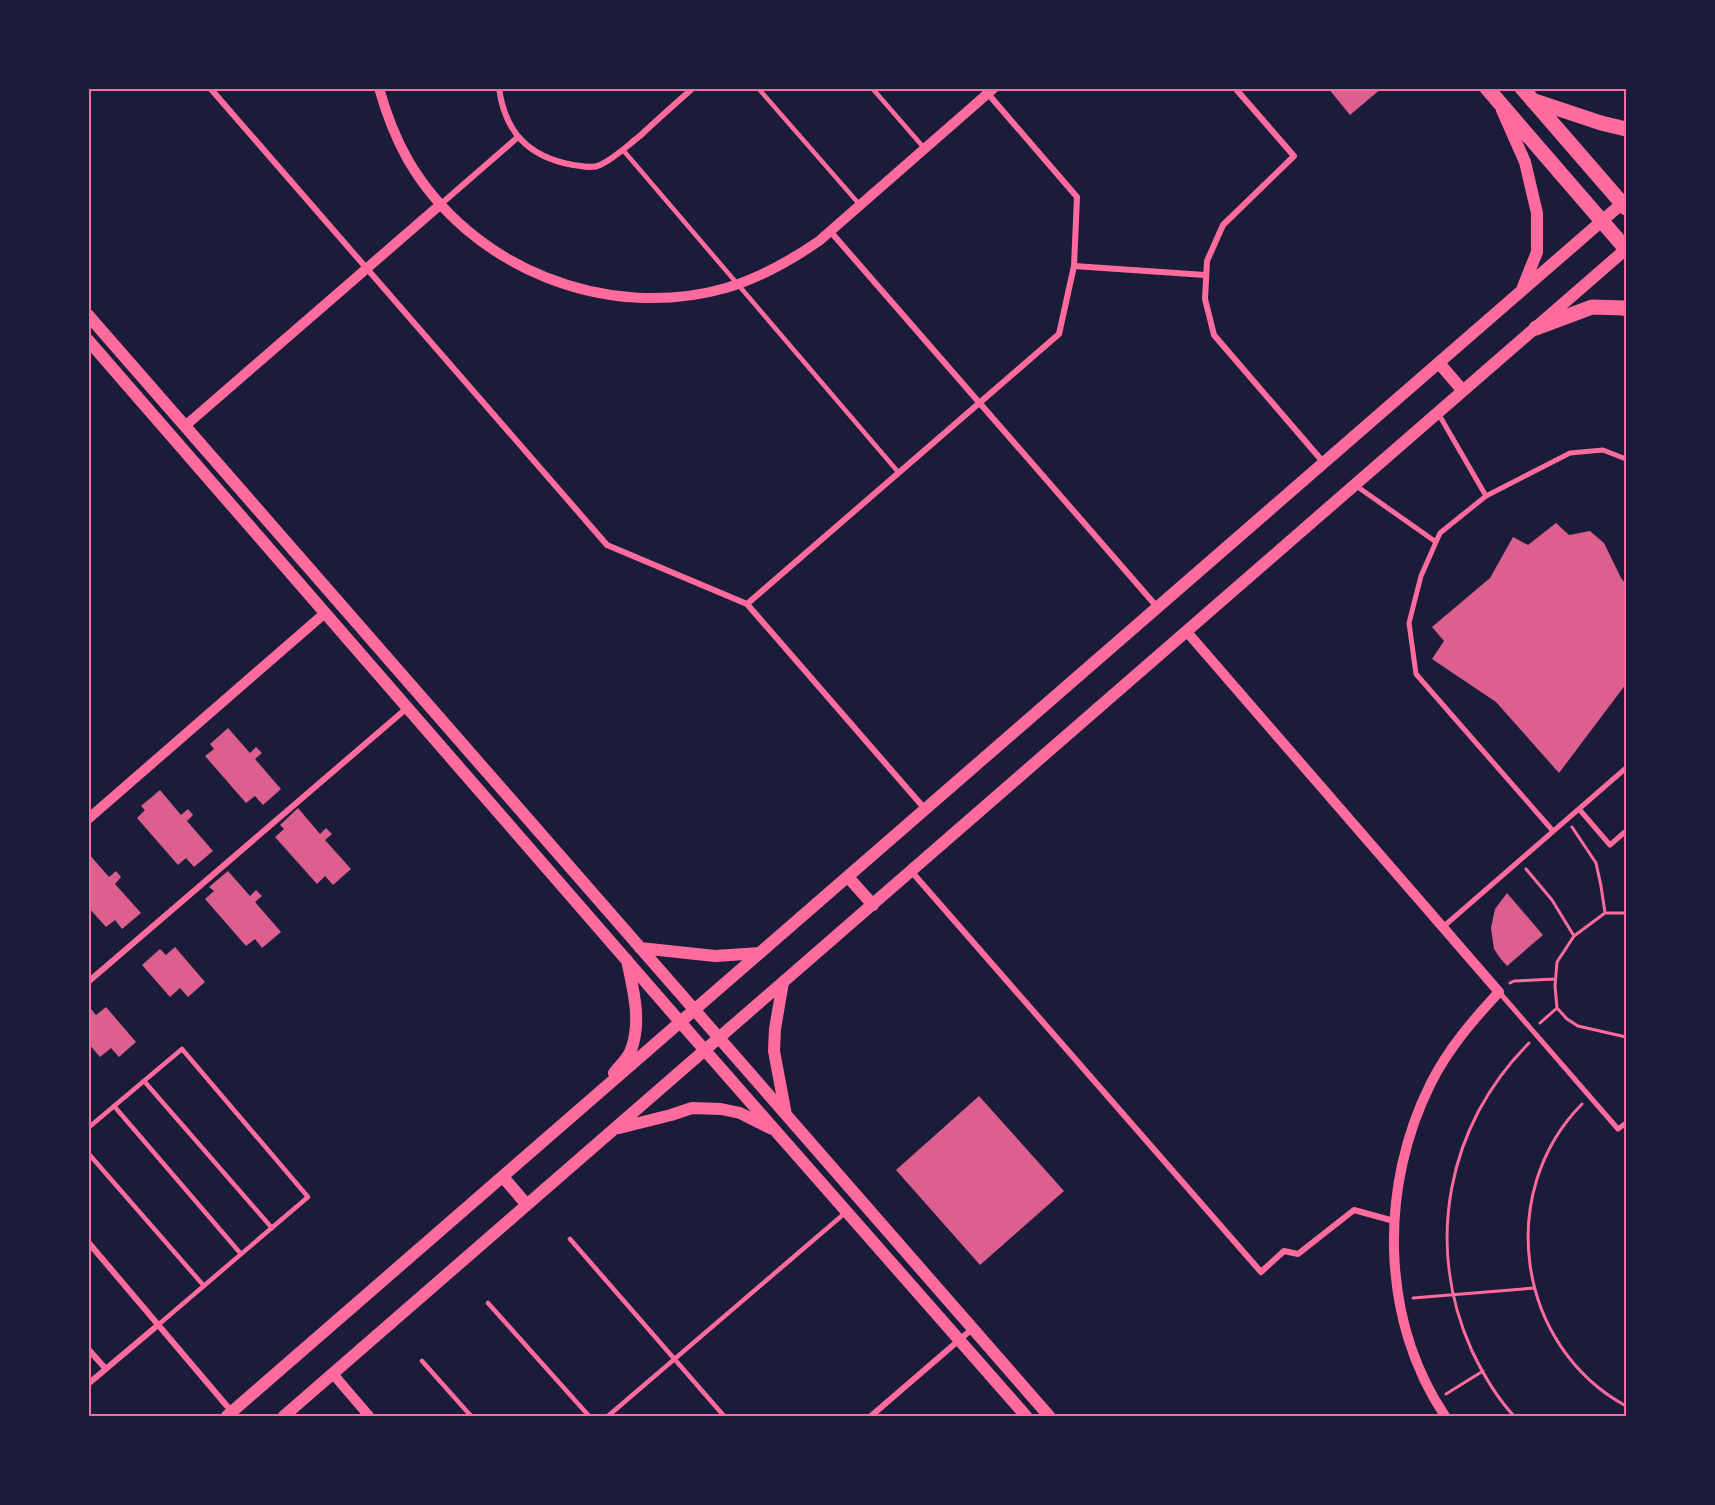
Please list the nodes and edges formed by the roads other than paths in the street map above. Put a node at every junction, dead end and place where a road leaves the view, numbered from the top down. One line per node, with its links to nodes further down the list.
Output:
1 (210, 88): 23 (street)
2 (379, 88): 16 (street)
3 (499, 88): 13 (street)
4 (758, 88): 18 (lane)
5 (872, 88): 14 (lane)
6 (1235, 88): 24 (street)
7 (1487, 88): 11 (main road)
8 (688, 90): 15 (street)
9 (988, 90): 14 (street); 22 (street)
10 (1527, 94): 12 (main road); 17 (main road)
11 (1498, 102): 19 (main road); 26 (main road)
12 (1626, 129)
13 (518, 137): 15 (street); 16 (street)
14 (925, 149): 18 (street)
15 (623, 150): 25 (lane)
16 (441, 204): 23 (street); 25 (street)
17 (1625, 204): 19 (main road)
18 (860, 205): 20 (street)
19 (1602, 221): 21 (main road); 26 (main road)
20 (830, 231): 25 (street); 33 (street)
21 (1626, 249): 29 (main road)
22 (1074, 266): 24 (street); 33 (street)
23 (366, 268): 35 (street); 42 (street)
24 (1205, 275): 37 (street)
25 (737, 284): 38 (lane)
26 (1522, 291): 31 (main road)
27 (1626, 309): 29 (main road)
28 (88, 315): 35 (main road)
29 (1536, 328): 32 (main road)
30 (88, 340): 44 (main road)
31 (1439, 363): 32 (main road); 37 (main road)
32 (1463, 391): 34 (main road)
33 (979, 403): 38 (street); 43 (street)
34 (1438, 414): 39 (main road); 40 (street)
35 (185, 426): 57 (main road)
36 (1626, 459): 40 (street)
37 (1324, 463): 43 (main road)
38 (899, 473): 42 (street)
39 (1355, 485): 41 (street); 45 (main road)
40 (1486, 496): 41 (street)
41 (1436, 542): 51 (street)
42 (747, 604): 48 (street)
43 (1158, 608): 48 (main road)
44 (326, 613): 46 (main road); 50 (street)
45 (1187, 632): 53 (main road); 56 (street)
46 (408, 708): 59 (main road); 60 (street)
47 (1626, 768): 49 (street)
48 (926, 809): 54 (main road)
49 (1579, 809): 51 (street); 52 (street)
50 (88, 819)
51 (1553, 831): 56 (street)
52 (1626, 831)
53 (911, 871): 55 (main road); 77 (street)
54 (848, 877): 55 (main road); 58 (main road)
55 (873, 905): 61 (main road)
56 (1443, 927): 62 (street)
57 (640, 948): 58 (main road); 63 (main road)
58 (760, 953): 63 (main road)
59 (627, 959): 63 (main road); 66 (main road)
60 (88, 982)
61 (783, 982): 64 (main road); 68 (main road)
62 (1499, 992): 69 (street); 77 (street)
63 (687, 1017): 64 (main road); 64 (main road); 66 (main road)
64 (712, 1045): 68 (main road); 71 (main road); 72 (main road)
65 (144, 1081): 67 (lane); 78 (lane); 78 (lane)
66 (592, 1099): 74 (main road)
67 (114, 1106): 70 (lane); 81 (lane)
68 (786, 1116): 85 (main road)
69 (1626, 1123)
70 (88, 1128)
71 (615, 1129): 72 (main road); 75 (main road)
72 (777, 1131): 76 (main road)
73 (88, 1153): 82 (lane)
74 (503, 1177): 75 (main road); 93 (main road)
75 (527, 1205): 91 (main road)
76 (847, 1212): 86 (main road); 88 (lane)
77 (1394, 1221): 103 (street)
78 (272, 1228): 81 (lane)
79 (570, 1239): 88 (lane)
80 (88, 1242): 84 (street)
81 (242, 1254): 82 (lane)
82 (204, 1286): 84 (lane)
83 (488, 1303): 97 (lane)
84 (158, 1324): 90 (street); 93 (street)
85 (972, 1329): 86 (street); 102 (main road)
86 (959, 1340): 100 (street); 101 (main road)
87 (88, 1349): 90 (street)
88 (674, 1359): 98 (lane); 99 (lane)
89 (422, 1361): 96 (lane)
90 (106, 1369): 92 (street)
91 (333, 1374): 94 (main road); 95 (street)
92 (88, 1384)
93 (230, 1414)
94 (284, 1416)
95 (369, 1416)
96 (471, 1416)
97 (590, 1416)
98 (608, 1416)
99 (724, 1416)
100 (871, 1416)
101 (1026, 1416)
102 (1049, 1416)
103 (1445, 1416)

